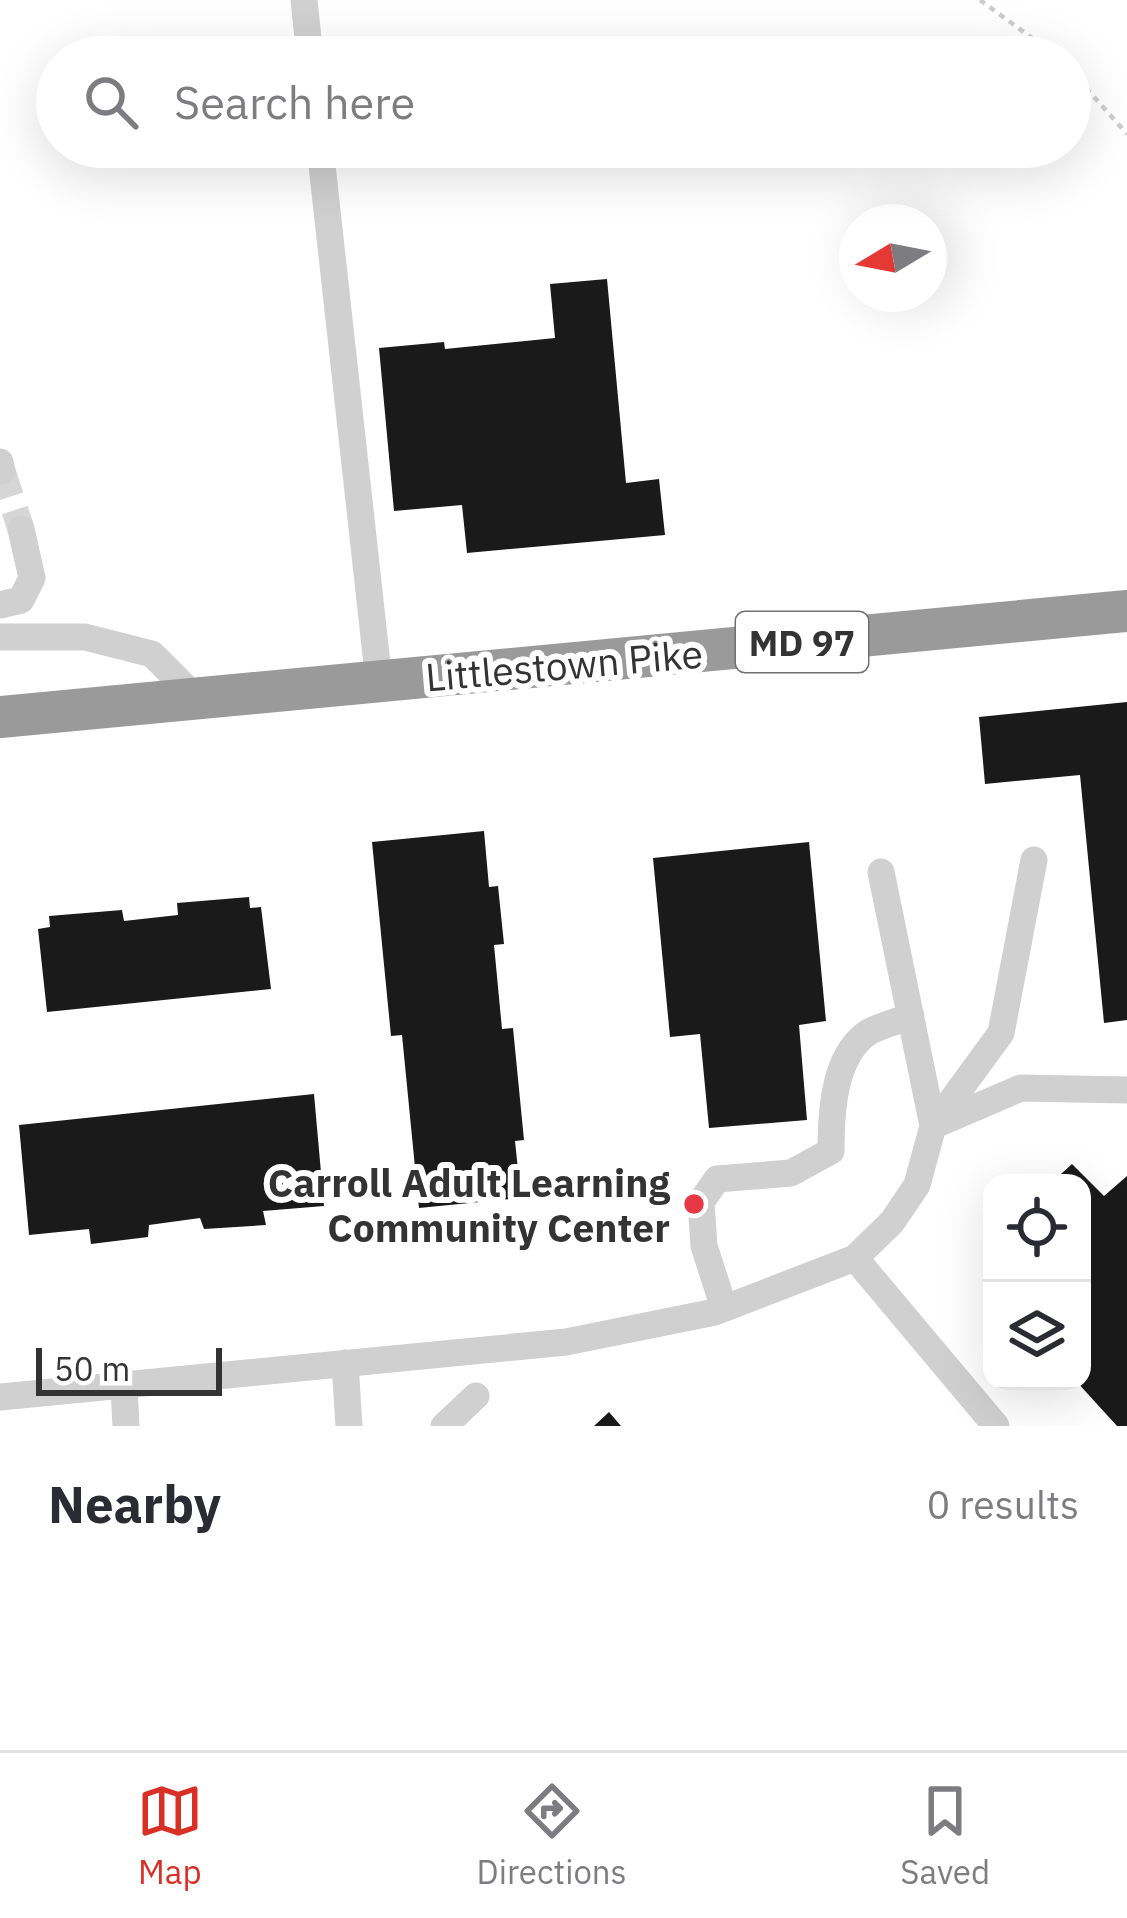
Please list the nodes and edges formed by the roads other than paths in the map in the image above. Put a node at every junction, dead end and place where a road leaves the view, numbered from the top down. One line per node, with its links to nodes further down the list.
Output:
1 (304, 0): 2 (street)
2 (308, 36)
3 (322, 168): 8 (street)
4 (21, 529): 5 (street)
5 (0, 605)
6 (1127, 611): 8 (highway, Littlestown Pike / MD 97)
7 (0, 637): 9 (street)
8 (379, 682): 9 (highway, Littlestown Pike / MD 97)
9 (198, 700): 10 (highway, Littlestown Pike / MD 97)
10 (0, 717)
11 (1034, 860): 15 (street)
12 (881, 872): 13 (street)
13 (910, 1016): 15 (street); 17 (street)
14 (1127, 1090): 15 (street)
15 (933, 1126): 16 (street)
16 (855, 1258): 17 (street); 25 (street)
17 (724, 1308): 18 (street)
18 (345, 1363): 19 (street); 23 (street)
19 (124, 1387): 21 (street); 22 (street)
20 (476, 1396): 24 (street)
21 (0, 1397)
22 (126, 1426)
23 (349, 1426)
24 (444, 1426)
25 (996, 1426)

